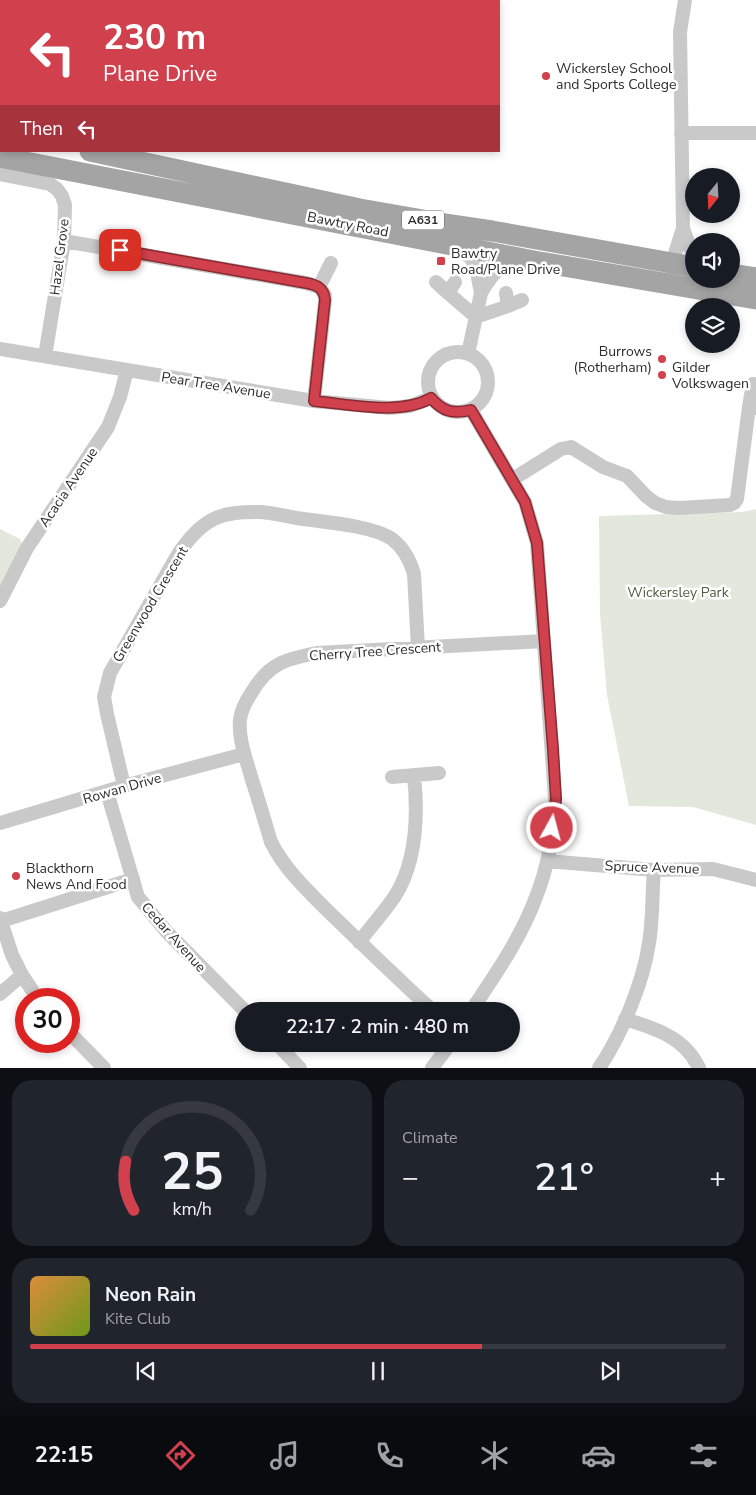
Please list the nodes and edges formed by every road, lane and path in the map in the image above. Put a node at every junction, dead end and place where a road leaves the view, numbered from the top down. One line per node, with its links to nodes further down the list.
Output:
1 (685, 0): 2 (street)
2 (681, 133): 3 (street); 7 (street)
3 (756, 133)
4 (95, 152): 13 (main road, Bawtry Road / A631)
5 (0, 157): 10 (main road, Bawtry Road / A631)
6 (0, 174): 9 (street, Hazel Grove)
7 (682, 228): 8 (street); 13 (street)
8 (685, 236)
9 (64, 241): 18 (street); 26 (street, Hazel Grove)
10 (453, 245): 11 (main road, Bawtry Road / A631); 20 (street)
11 (534, 261): 19 (main road, Bawtry Road / A631); 20 (street)
12 (331, 263): 18 (street)
13 (672, 263): 14 (main road, Bawtry Road / A631); 19 (street)
14 (685, 265)
15 (740, 275): 16 (main road)
16 (756, 278)
17 (436, 282): 23 (street)
18 (319, 287): 30 (street)
19 (704, 290): 21 (main road, Bawtry Road / A631)
20 (481, 293): 23 (street)
21 (756, 299)
22 (522, 300): 23 (street)
23 (476, 317): 25 (street)
24 (0, 348): 26 (street, Pear Tree Avenue)
25 (468, 354): 29 (street); 32 (street)
26 (45, 356): 27 (street, Pear Tree Avenue)
27 (127, 370): 30 (street, Pear Tree Avenue); 34 (street, Acacia Avenue)
28 (753, 384): 31 (street)
29 (431, 398): 30 (street, Pear Tree Avenue); 32 (street)
30 (314, 401)
31 (753, 408): 33 (street)
32 (471, 410): 33 (street)
33 (512, 480): 35 (street)
34 (0, 601)
35 (544, 641): 36 (street, Cherry Tree Crescent); 44 (street)
36 (418, 648): 37 (street, Cherry Tree Crescent); 41 (street, Greenwood Crescent)
37 (244, 754): 41 (street, Rowan Drive); 49 (street, Cherry Tree Crescent)
38 (439, 772): 39 (street)
39 (414, 775): 40 (street); 49 (street)
40 (392, 777)
41 (124, 786): 42 (street, Rowan Drive)
42 (106, 792): 43 (street, Rowan Drive); 46 (street, Cedar Avenue)
43 (0, 823)
44 (546, 861): 45 (street, Spruce Avenue); 55 (street)
45 (654, 870): 47 (street, Spruce Avenue); 56 (street)
46 (133, 879): 48 (street); 53 (street, Cedar Avenue)
47 (756, 880)
48 (0, 919): 50 (street)
49 (359, 942): 54 (street, Cherry Tree Crescent)
50 (22, 976): 51 (street); 52 (street)
51 (30, 988)
52 (0, 994)
53 (236, 1002)
54 (423, 1002)
55 (477, 1002)
56 (625, 1019): 63 (street); 64 (street)
57 (80, 1043): 60 (street)
58 (284, 1052): 61 (street)
59 (444, 1052): 62 (street)
60 (104, 1068)
61 (300, 1068)
62 (432, 1068)
63 (599, 1068)
64 (699, 1068)

